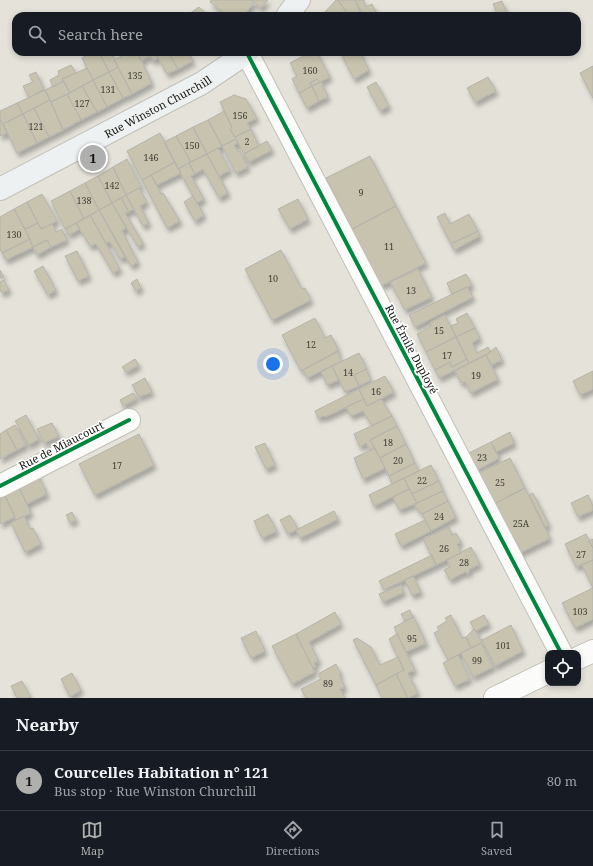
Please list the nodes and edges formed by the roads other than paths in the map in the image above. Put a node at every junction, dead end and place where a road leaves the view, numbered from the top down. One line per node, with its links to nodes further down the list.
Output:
1 (299, 0): 2 (main road)
2 (290, 12)
3 (242, 56): 5 (main road, Rue Winston Churchill)
4 (250, 56): 8 (street, Rue Émile Duployé)
5 (0, 189)
6 (129, 420): 7 (street, Rue de Miaucourt)
7 (0, 486)
8 (559, 650)
9 (593, 651): 10 (street)
10 (581, 657)
11 (545, 673): 12 (street)
12 (495, 698)

